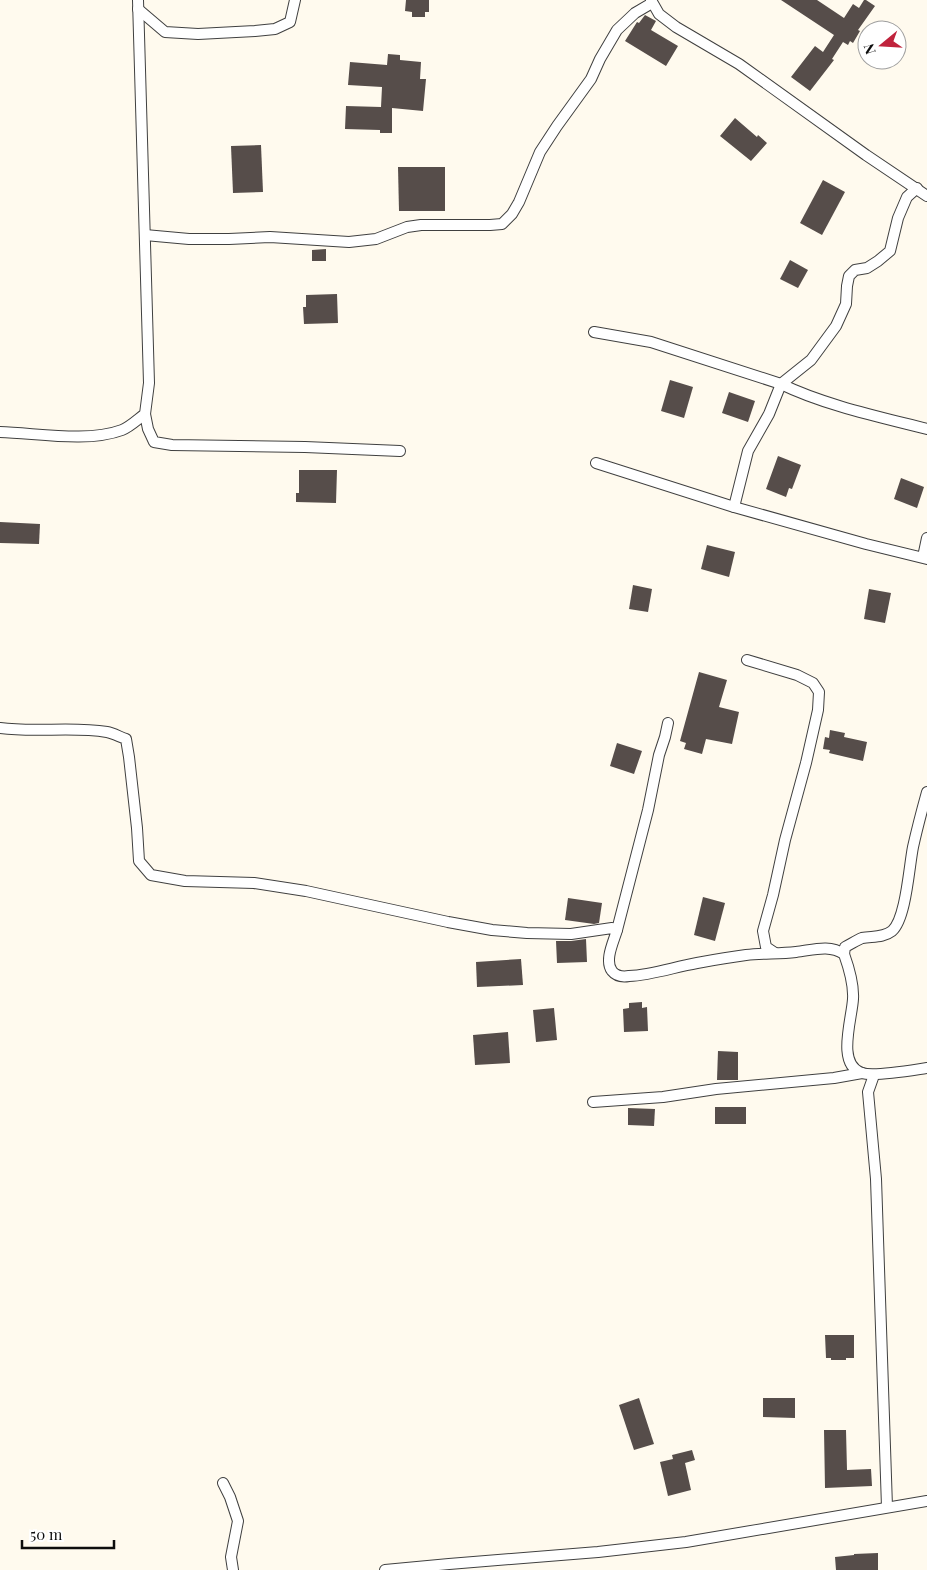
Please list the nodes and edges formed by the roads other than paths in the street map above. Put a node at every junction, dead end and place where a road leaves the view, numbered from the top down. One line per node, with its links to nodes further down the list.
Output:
1 (295, 0): 3 (street)
2 (651, 2): 4 (street); 6 (street)
3 (138, 4): 6 (street)
4 (917, 188): 5 (street); 8 (street)
5 (927, 196)
6 (144, 235): 9 (street)
7 (594, 332): 8 (street)
8 (781, 384): 10 (street); 14 (street)
9 (144, 414): 11 (street); 12 (street)
10 (927, 429)
11 (0, 432)
12 (400, 451)
13 (596, 463): 14 (street)
14 (734, 507): 16 (street)
15 (927, 538): 16 (street)
16 (925, 558)
17 (747, 660): 22 (street)
18 (668, 723): 21 (street)
19 (0, 728): 21 (street)
20 (927, 792): 23 (street)
21 (618, 930): 22 (street)
22 (775, 953): 23 (street)
23 (844, 954): 25 (street)
24 (927, 1068): 26 (street)
25 (862, 1073): 26 (street); 27 (street)
26 (874, 1074): 30 (street)
27 (593, 1102)
28 (223, 1483): 32 (street)
29 (927, 1501): 30 (street)
30 (887, 1507): 31 (street)
31 (445, 1567): 33 (street)
32 (233, 1570)
33 (385, 1570)

